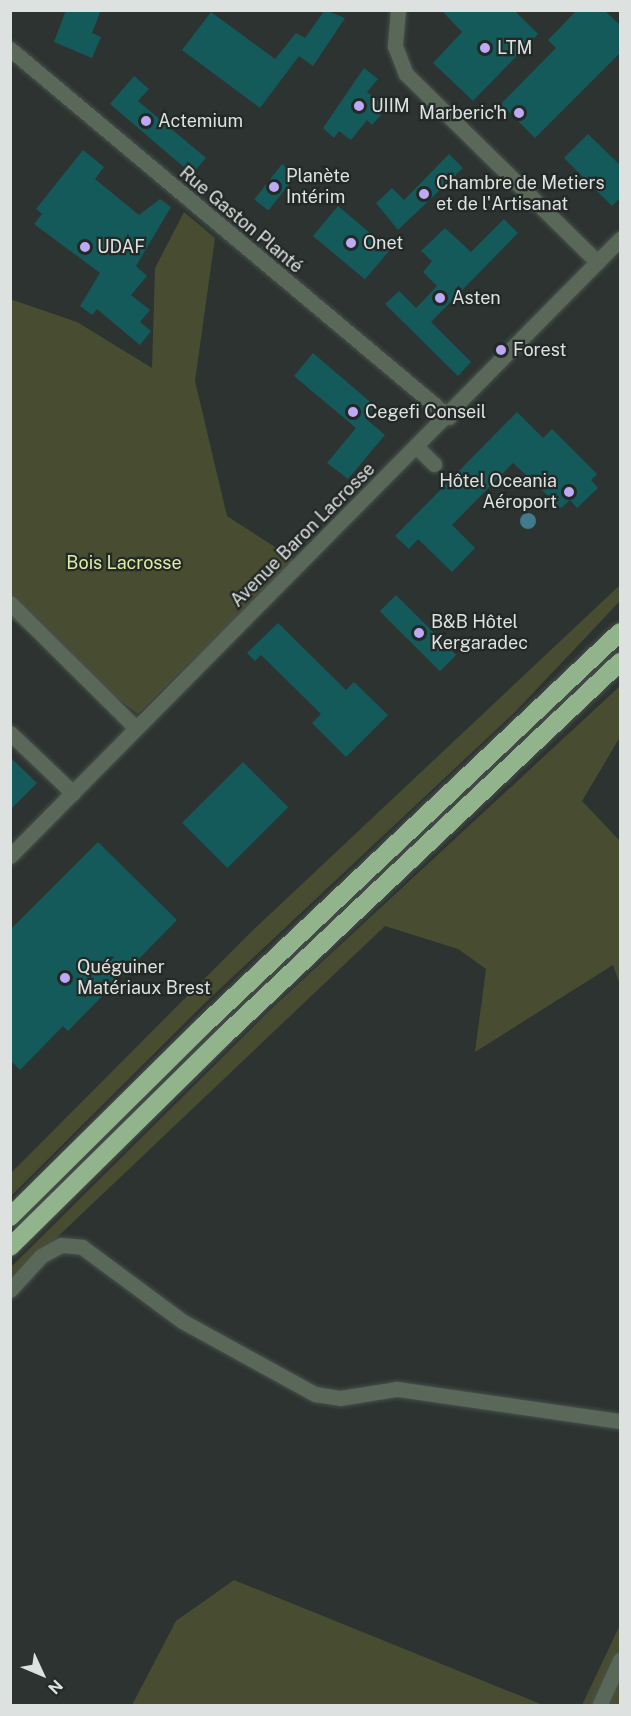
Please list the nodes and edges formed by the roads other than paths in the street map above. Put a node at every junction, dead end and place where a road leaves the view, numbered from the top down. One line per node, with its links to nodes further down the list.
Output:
1 (398, 10): 4 (street)
2 (10, 50): 5 (street, Rue Gaston Planté)
3 (621, 239): 4 (street, Avenue Baron Lacrosse)
4 (597, 262): 5 (street, Avenue Baron Lacrosse)
5 (449, 417): 6 (street, Avenue Baron Lacrosse)
6 (418, 448): 7 (street); 11 (street, Avenue Baron Lacrosse)
7 (434, 464)
8 (10, 603): 11 (street)
9 (621, 632): 15 (highway)
10 (621, 662): 16 (highway)
11 (136, 728): 13 (street, Avenue Baron Lacrosse)
12 (10, 733): 13 (street)
13 (73, 793): 14 (street, Avenue Baron Lacrosse)
14 (10, 856)
15 (10, 1217)
16 (10, 1247)
17 (10, 1290): 18 (street)
18 (621, 1421)
19 (621, 1660): 20 (street)
20 (599, 1706)

